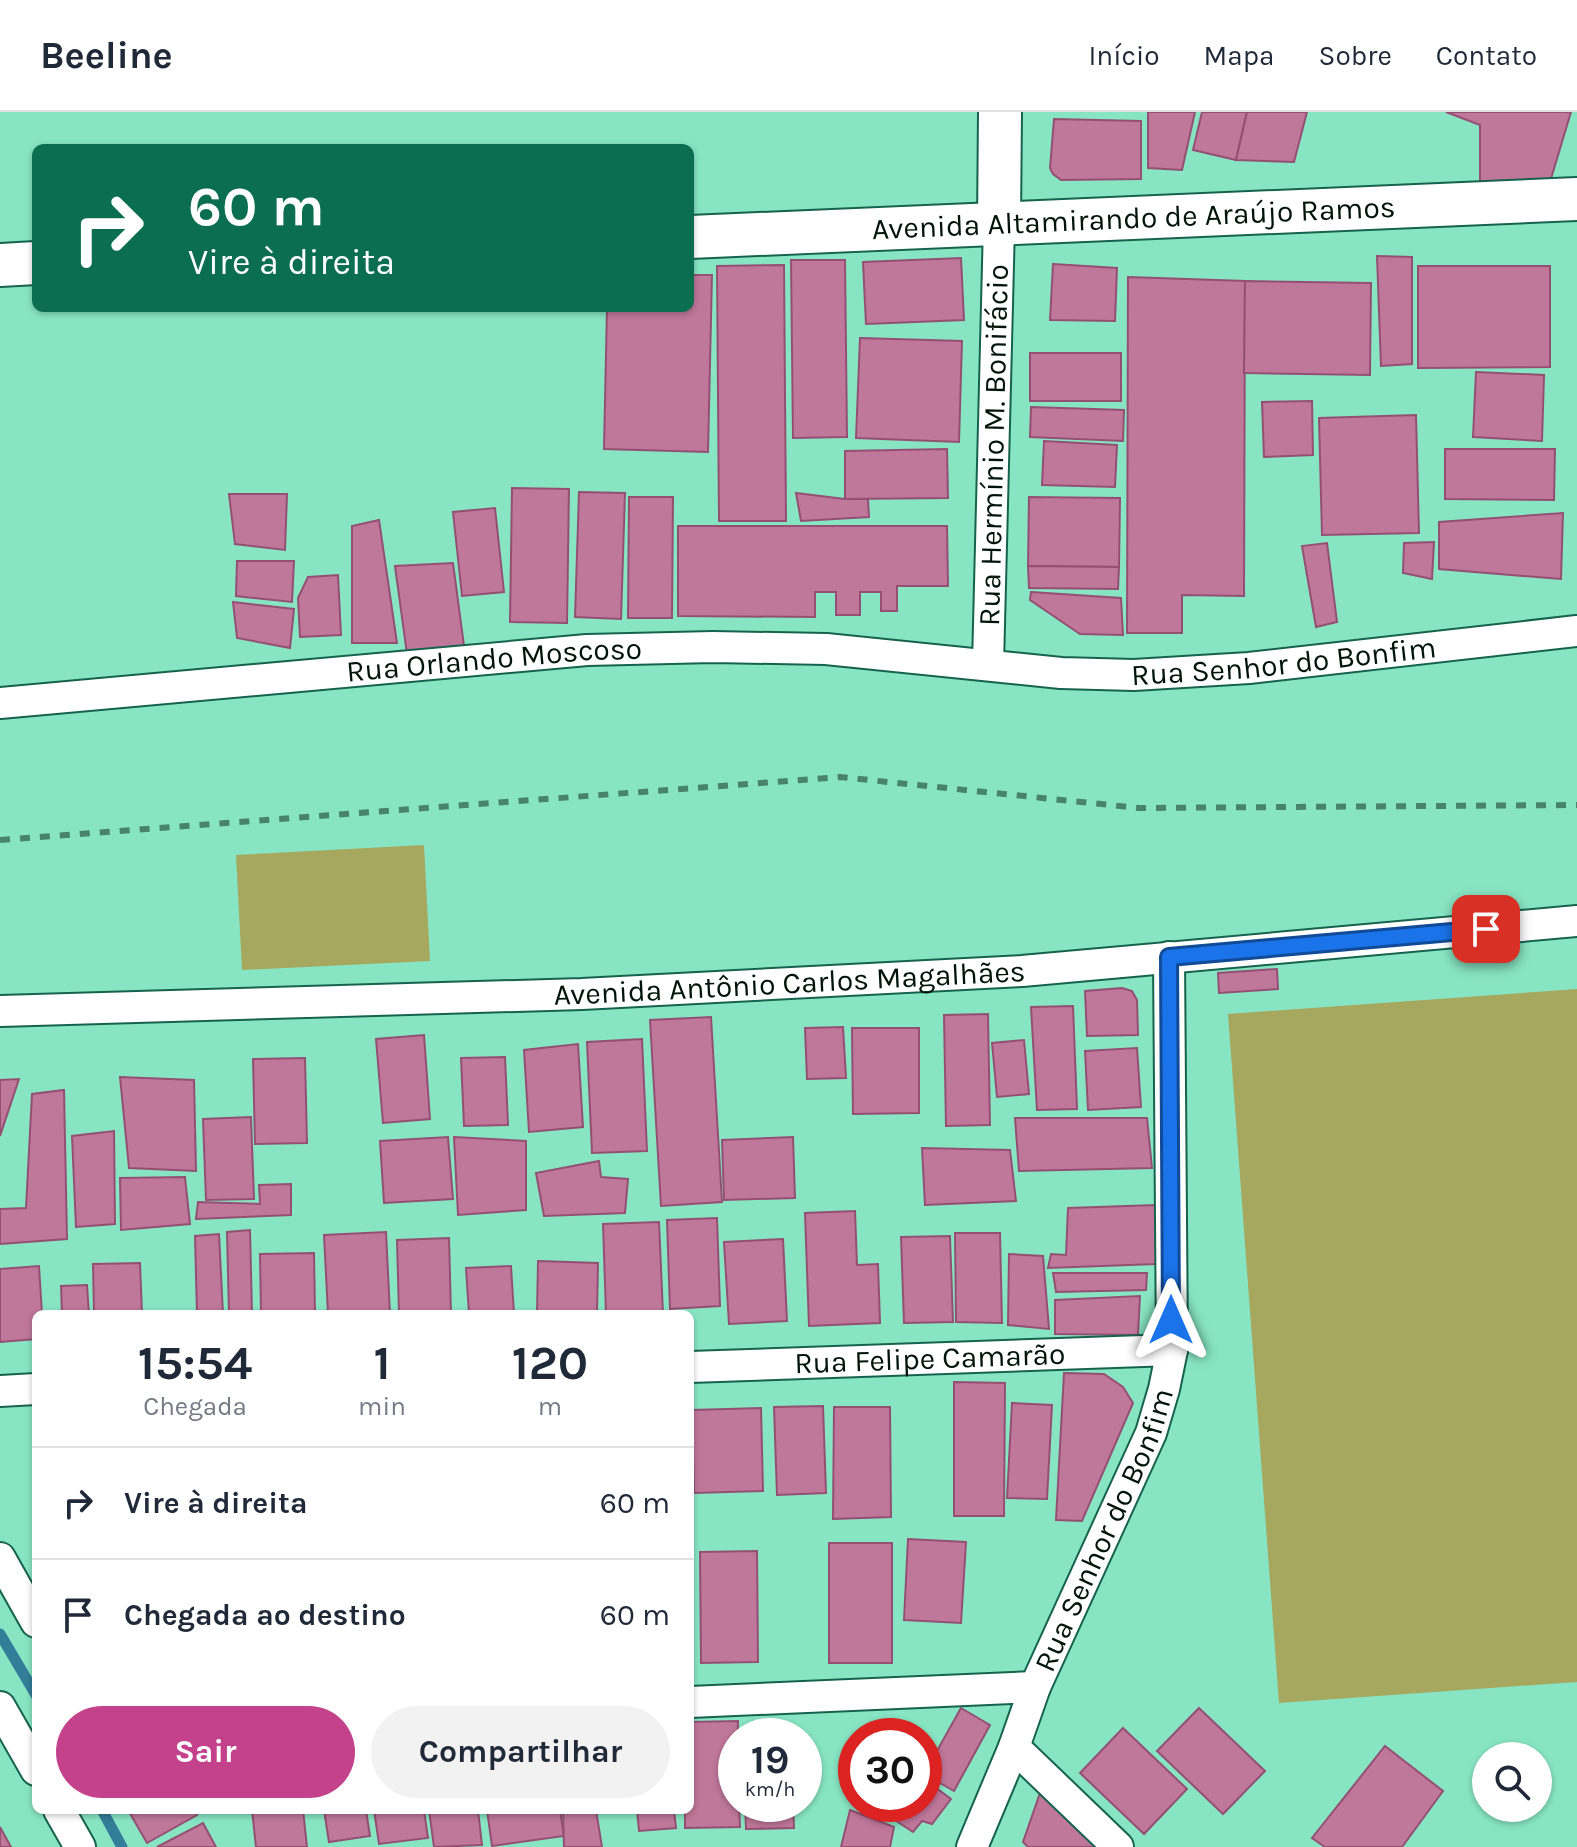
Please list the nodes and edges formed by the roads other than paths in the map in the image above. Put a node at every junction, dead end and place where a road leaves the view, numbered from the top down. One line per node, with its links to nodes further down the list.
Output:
1 (1000, 112): 3 (main road)
2 (1577, 199): 3 (main road, Avenida Altamirando de Araújo Ramos)
3 (999, 224): 4 (main road, Avenida Altamirando de Araújo Ramos); 8 (street, Rua Hermínio M. Bonifácio)
4 (694, 237)
5 (32, 263): 6 (main road)
6 (0, 265)
7 (1577, 631): 8 (street, Rua Senhor do Bonfim)
8 (988, 665): 9 (street, Rua Orlando Moscoso)
9 (0, 703)
10 (1577, 921): 11 (street, Avenida Antônio Carlos Magalhães)
11 (1169, 957): 12 (street, Avenida Antônio Carlos Magalhães); 13 (street, Rua Senhor do Bonfim)
12 (0, 1011)
13 (1172, 1350): 14 (street, Rua Felipe Camarão); 19 (street, Rua Senhor do Bonfim)
14 (694, 1367)
15 (32, 1389): 16 (street)
16 (0, 1391)
17 (0, 1558): 18 (street)
18 (32, 1615)
19 (1035, 1687): 20 (street); 22 (street, Rua Senhor do Bonfim)
20 (694, 1702)
21 (0, 1707): 23 (street)
22 (1014, 1747): 26 (street, Rua Senhor do Bonfim); 27 (street)
23 (32, 1763)
24 (61, 1814): 25 (street)
25 (80, 1847)
26 (972, 1847)
27 (1118, 1847)

